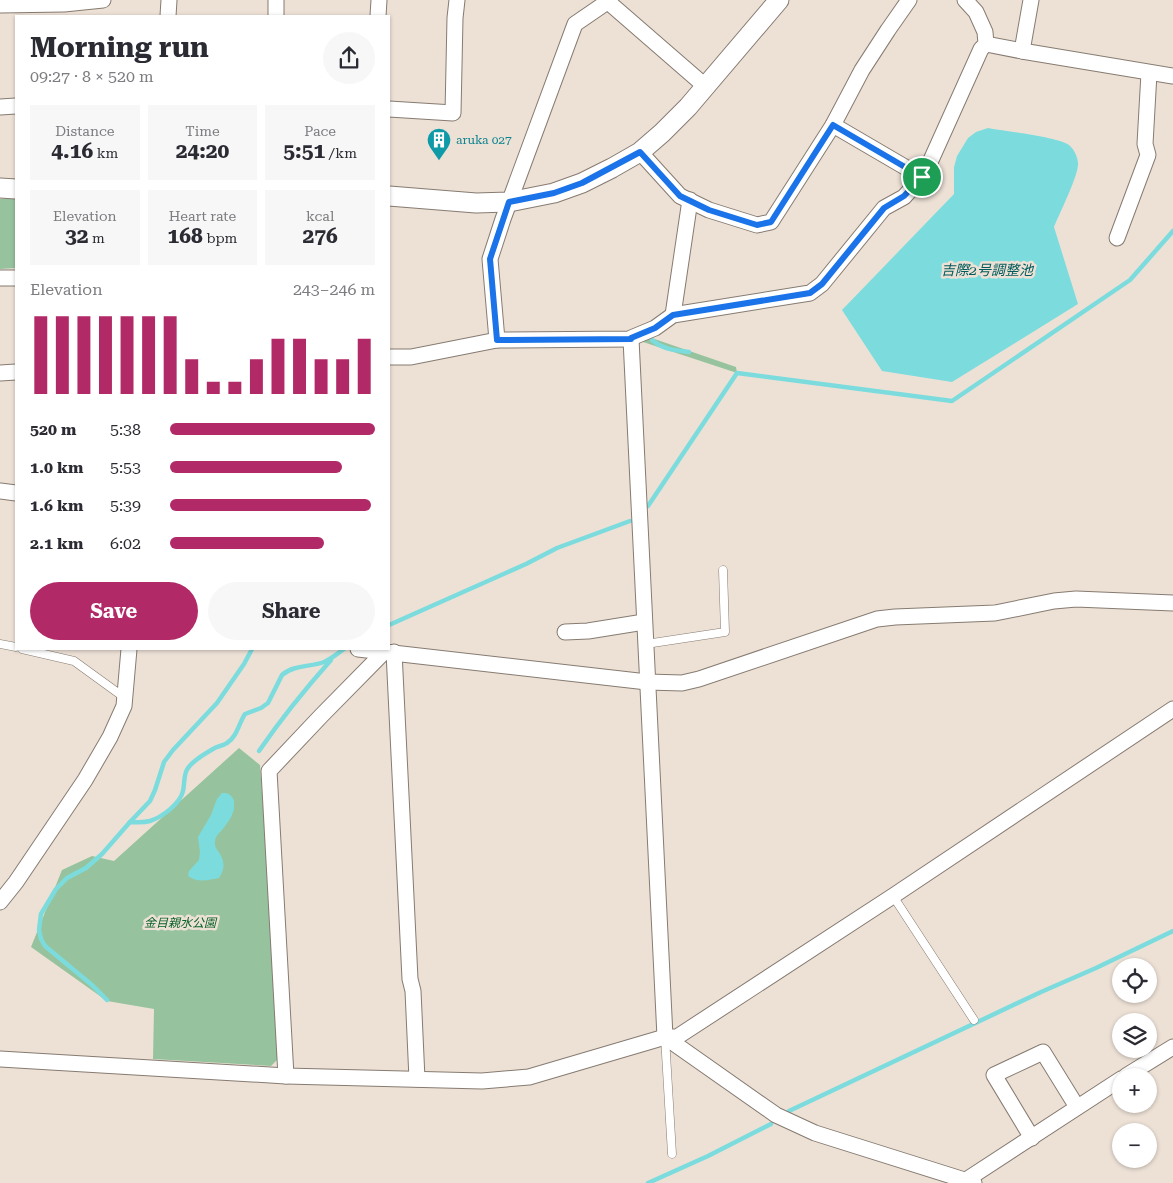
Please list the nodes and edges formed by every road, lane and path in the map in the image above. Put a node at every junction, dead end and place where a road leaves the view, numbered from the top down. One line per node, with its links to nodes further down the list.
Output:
1 (103, 0): 11 (street)
2 (168, 0): 12 (street)
3 (276, 0): 13 (street)
4 (378, 0): 14 (street)
5 (457, 0): 22 (street)
6 (608, 0): 19 (street); 30 (street)
7 (779, 0): 19 (street)
8 (909, 0): 23 (street)
9 (965, 0): 15 (street)
10 (1031, 0): 16 (street)
11 (0, 5)
12 (168, 15)
13 (276, 15)
14 (378, 15)
15 (986, 44): 16 (street); 25 (street)
16 (1022, 51): 17 (street)
17 (1149, 73): 18 (street); 31 (street)
18 (1173, 76)
19 (705, 86): 24 (street)
20 (15, 106): 21 (street)
21 (0, 107)
22 (390, 109)
23 (833, 125): 25 (street); 29 (street)
24 (640, 152): 29 (street); 30 (street)
25 (922, 177): 34 (street)
26 (0, 188): 27 (street)
27 (15, 189)
28 (390, 196): 30 (street)
29 (690, 200): 34 (street)
30 (509, 202): 36 (street)
31 (1117, 238)
32 (0, 278): 33 (street)
33 (15, 278)
34 (673, 315): 35 (street)
35 (631, 339): 36 (street); 44 (street)
36 (497, 340): 37 (street)
37 (390, 357)
38 (15, 372): 39 (street)
39 (0, 373)
40 (0, 491): 41 (street)
41 (15, 493)
42 (723, 570): 47 (lane)
43 (1173, 602): 53 (street)
44 (644, 622): 45 (street); 47 (street)
45 (565, 632)
46 (0, 644): 48 (lane)
47 (646, 644): 53 (street)
48 (15, 648)
49 (26, 650): 54 (lane)
50 (129, 650): 54 (street)
51 (369, 650): 52 (street)
52 (390, 652): 53 (street); 63 (street); 64 (street)
53 (647, 682): 59 (street)
54 (125, 698): 57 (street)
55 (1173, 709): 56 (street)
56 (893, 896): 58 (lane); 59 (street)
57 (0, 902)
58 (974, 1020)
59 (665, 1037): 64 (street); 68 (lane); 69 (street)
60 (1173, 1047): 62 (street)
61 (0, 1059): 63 (street)
62 (1139, 1068)
63 (286, 1076): 64 (street)
64 (418, 1080)
65 (1112, 1085): 66 (street)
66 (1077, 1107): 67 (street); 67 (street)
67 (1032, 1138): 69 (street)
68 (672, 1154)
69 (970, 1182)

